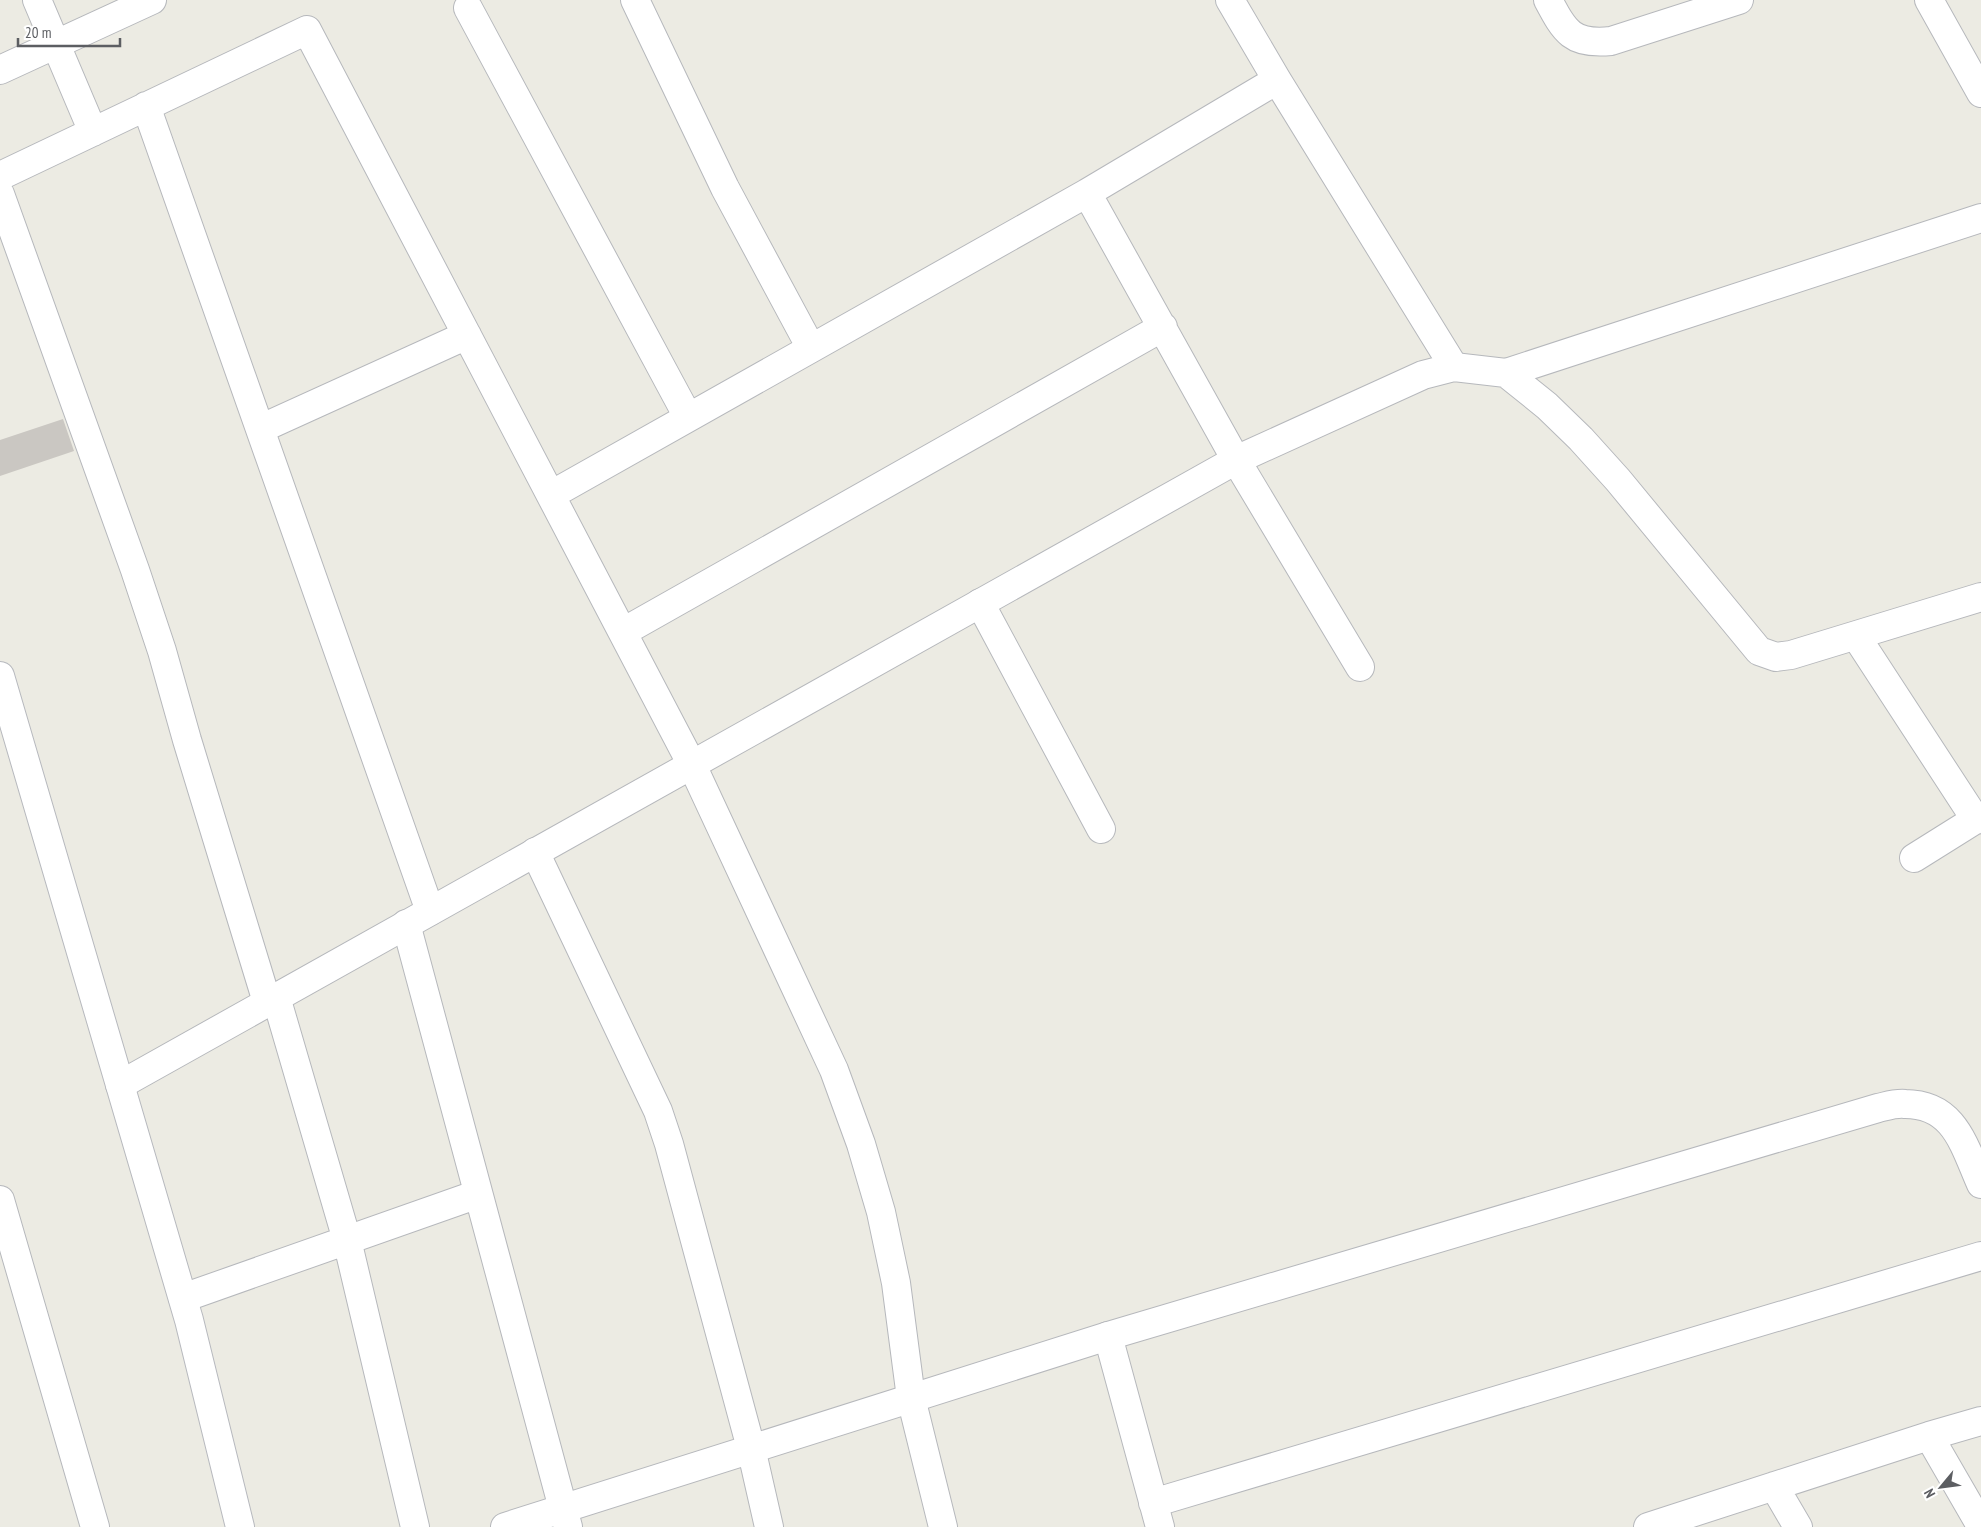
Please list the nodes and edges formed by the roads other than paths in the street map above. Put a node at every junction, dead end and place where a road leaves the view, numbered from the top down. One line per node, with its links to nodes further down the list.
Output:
1 (37, 0): 9 (street)
2 (152, 0): 9 (street)
3 (635, 0): 21 (street)
4 (1230, 0): 11 (street)
5 (1548, 0): 6 (street)
6 (1740, 0)
7 (1929, 0): 12 (street)
8 (468, 8): 24 (street)
9 (55, 43): 10 (street); 14 (street)
10 (0, 70)
11 (1277, 80): 16 (street); 22 (street)
12 (1981, 93)
13 (146, 106): 14 (street); 20 (street); 25 (street)
14 (93, 132): 15 (street)
15 (0, 176)
16 (1086, 193): 19 (street); 21 (street)
17 (0, 194): 41 (street)
18 (1981, 218): 23 (street)
19 (1162, 327): 26 (street); 30 (street)
20 (467, 335): 25 (street); 27 (street)
21 (812, 348): 24 (street)
22 (1454, 367): 23 (street); 26 (street)
23 (1506, 373): 31 (street)
24 (688, 418): 27 (street)
25 (260, 429): 39 (street)
26 (1236, 460): 29 (street); 32 (street)
27 (550, 495): 30 (street)
28 (1981, 597): 31 (street)
29 (980, 603): 34 (street); 36 (street)
30 (623, 632): 34 (street)
31 (1856, 636): 35 (street)
32 (1360, 667)
33 (0, 676): 42 (street)
34 (692, 765): 37 (street); 50 (street)
35 (1978, 818): 38 (street)
36 (1101, 829)
37 (535, 852): 39 (street); 53 (street)
38 (1914, 858)
39 (430, 911): 40 (street)
40 (406, 924): 41 (street); 44 (street)
41 (272, 1000): 42 (street); 46 (street)
42 (120, 1085): 48 (street)
43 (1981, 1184): 49 (street)
44 (478, 1194): 46 (street); 56 (street)
45 (0, 1200): 58 (street)
46 (347, 1240): 48 (street); 60 (street)
47 (1981, 1256): 55 (street)
48 (183, 1298): 59 (street)
49 (1108, 1336): 50 (street); 55 (street)
50 (911, 1398): 53 (street); 63 (street)
51 (1981, 1421): 52 (street)
52 (1929, 1436): 54 (street); 57 (street)
53 (751, 1448): 56 (street); 62 (street)
54 (1774, 1486): 64 (street); 65 (street)
55 (1156, 1515)
56 (565, 1517): 61 (street)
57 (1981, 1526)
58 (95, 1527)
59 (240, 1527)
60 (415, 1527)
61 (505, 1527)
62 (769, 1527)
63 (943, 1527)
64 (1648, 1527)
65 (1798, 1527)

